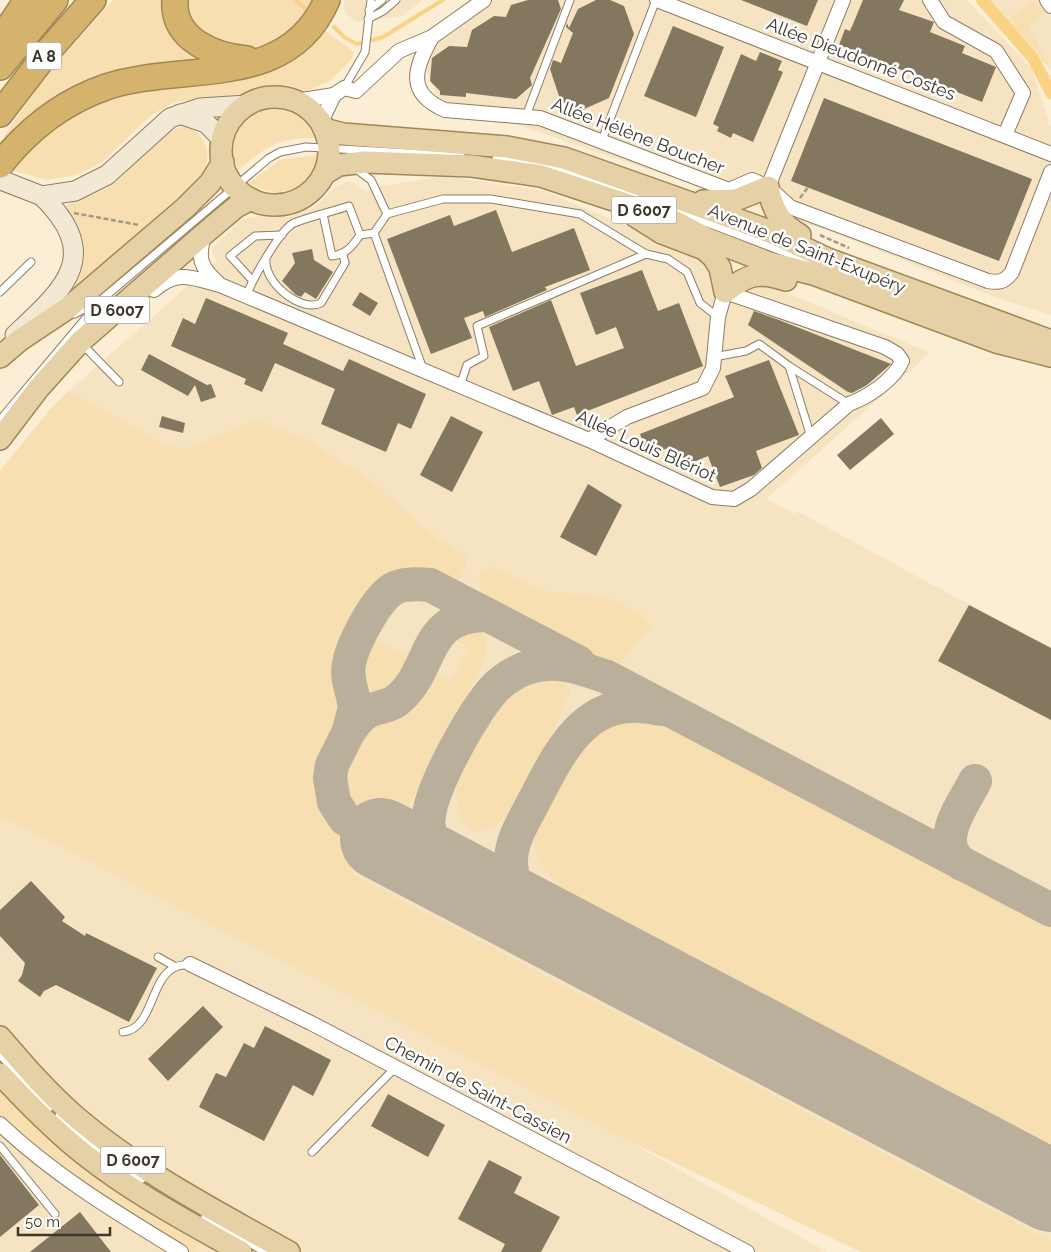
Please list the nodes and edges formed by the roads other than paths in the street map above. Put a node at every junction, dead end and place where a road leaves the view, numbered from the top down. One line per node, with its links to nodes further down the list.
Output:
1 (27, 0): 20 (highway)
2 (55, 0): 23 (highway, A 8)
3 (93, 0): 27 (highway, A 8)
4 (174, 0): 21 (highway)
5 (327, 0): 21 (highway)
6 (366, 0): 17 (lane)
7 (371, 0): 17 (lane)
8 (382, 0): 17 (lane)
9 (396, 0): 18 (lane)
10 (484, 0): 19 (street, Allée Hélène Boucher)
11 (570, 0): 29 (lane)
12 (657, 0): 22 (street, Allée Dieudonné Costes); 33 (lane)
13 (843, 0): 22 (street)
14 (930, 0): 31 (street)
15 (1048, 0): 16 (street)
16 (1051, 6)
17 (368, 10): 18 (lane)
18 (368, 19): 24 (lane)
19 (432, 37): 24 (street, Allée Hélène Boucher); 29 (street, Allée Hélène Boucher)
20 (0, 40)
21 (264, 60): 40 (highway)
22 (820, 63): 31 (street, Allée Dieudonné Costes); 43 (street)
23 (0, 67)
24 (339, 92): 25 (street); 30 (street)
25 (296, 101): 26 (main road); 30 (main road)
26 (247, 105): 28 (main road); 32 (main road)
27 (0, 114)
28 (180, 114): 32 (main road); 44 (main road)
29 (526, 116): 33 (street, Allée Hélène Boucher)
30 (325, 133): 34 (lane); 42 (main road); 46 (lane); 47 (main road, Avenue de Saint-Exupéry / D 6007)
31 (1005, 135): 35 (street, Allée Dieudonné Costes)
32 (222, 139): 38 (main road)
33 (602, 140): 43 (street, Allée Hélène Boucher)
34 (401, 151): 36 (lane); 39 (lane)
35 (1051, 154)
36 (472, 157)
37 (490, 158): 47 (lane)
38 (223, 162): 46 (main road); 75 (main road, D 6007)
39 (356, 163): 42 (main road, Avenue de Saint-Exupéry / D 6007); 45 (main road, Avenue de Saint-Exupéry / D 6007); 49 (lane)
40 (0, 172): 44 (main road)
41 (1051, 172): 43 (street)
42 (326, 181): 46 (main road)
43 (768, 187): 47 (main road); 63 (main road)
44 (42, 196): 73 (main road)
45 (610, 198): 62 (main road, Avenue de Saint-Exupéry / D 6007); 65 (main road)
46 (246, 199): 51 (main road, D 6007); 67 (lane)
47 (668, 204): 54 (lane); 63 (main road, Avenue de Saint-Exupéry / D 6007)
48 (323, 214): 52 (lane); 53 (lane); 55 (lane)
49 (387, 214): 50 (lane); 56 (lane)
50 (374, 233): 53 (lane); 79 (lane)
51 (204, 234): 61 (street); 70 (main road, D 6007)
52 (282, 235): 57 (lane); 60 (lane)
53 (360, 235): 55 (lane)
54 (786, 253): 59 (lane); 62 (lane)
55 (343, 254): 57 (lane)
56 (646, 254): 69 (lane); 81 (lane)
57 (266, 260): 60 (lane)
58 (31, 262): 64 (lane)
59 (820, 266)
60 (252, 280): 66 (lane)
61 (220, 285): 66 (street, Allée Louis Blériot); 70 (street, Allée Louis Blériot)
62 (850, 288): 63 (main road, Avenue de Saint-Exupéry / D 6007)
63 (884, 291): 65 (main road); 71 (main road, Avenue de Saint-Exupéry / D 6007); 74 (main road, Avenue de Saint-Exupéry / D 6007)
64 (0, 292)
65 (725, 292): 69 (street); 82 (street, Allée Louis Blériot)
66 (246, 296): 79 (street, Allée Louis Blériot)
67 (101, 300): 78 (lane); 83 (lane)
68 (926, 304): 72 (lane)
69 (718, 317): 76 (street)
70 (88, 336): 80 (lane); 85 (main road, D 6007)
71 (1051, 341)
72 (1051, 348)
73 (0, 350)
74 (1051, 356)
75 (0, 357)
76 (714, 357): 77 (lane); 86 (street)
77 (789, 366): 82 (lane); 84 (lane)
78 (0, 367)
79 (424, 373): 81 (street, Allée Louis Blériot)
80 (119, 382)
81 (460, 386): 86 (street, Allée Louis Blériot)
82 (849, 404): 84 (street, Allée Louis Blériot)
83 (0, 420)
84 (811, 437): 86 (street, Allée Louis Blériot)
85 (0, 439)
86 (589, 440)
87 (158, 957): 89 (lane)
88 (190, 964): 89 (lane); 93 (street, Chemin de Saint-Cassien)
89 (176, 967): 90 (lane)
90 (123, 1032)
91 (0, 1037): 104 (main road, D 6007)
92 (0, 1055): 98 (lane)
93 (395, 1068): 97 (lane); 105 (street, Chemin de Saint-Cassien)
94 (0, 1074): 102 (main road, D 6007)
95 (0, 1124): 101 (street)
96 (0, 1146): 100 (lane)
97 (312, 1152)
98 (148, 1182)
99 (196, 1212): 103 (lane)
100 (54, 1214)
101 (181, 1252)
102 (241, 1252)
103 (265, 1252)
104 (289, 1252)
105 (747, 1252)

